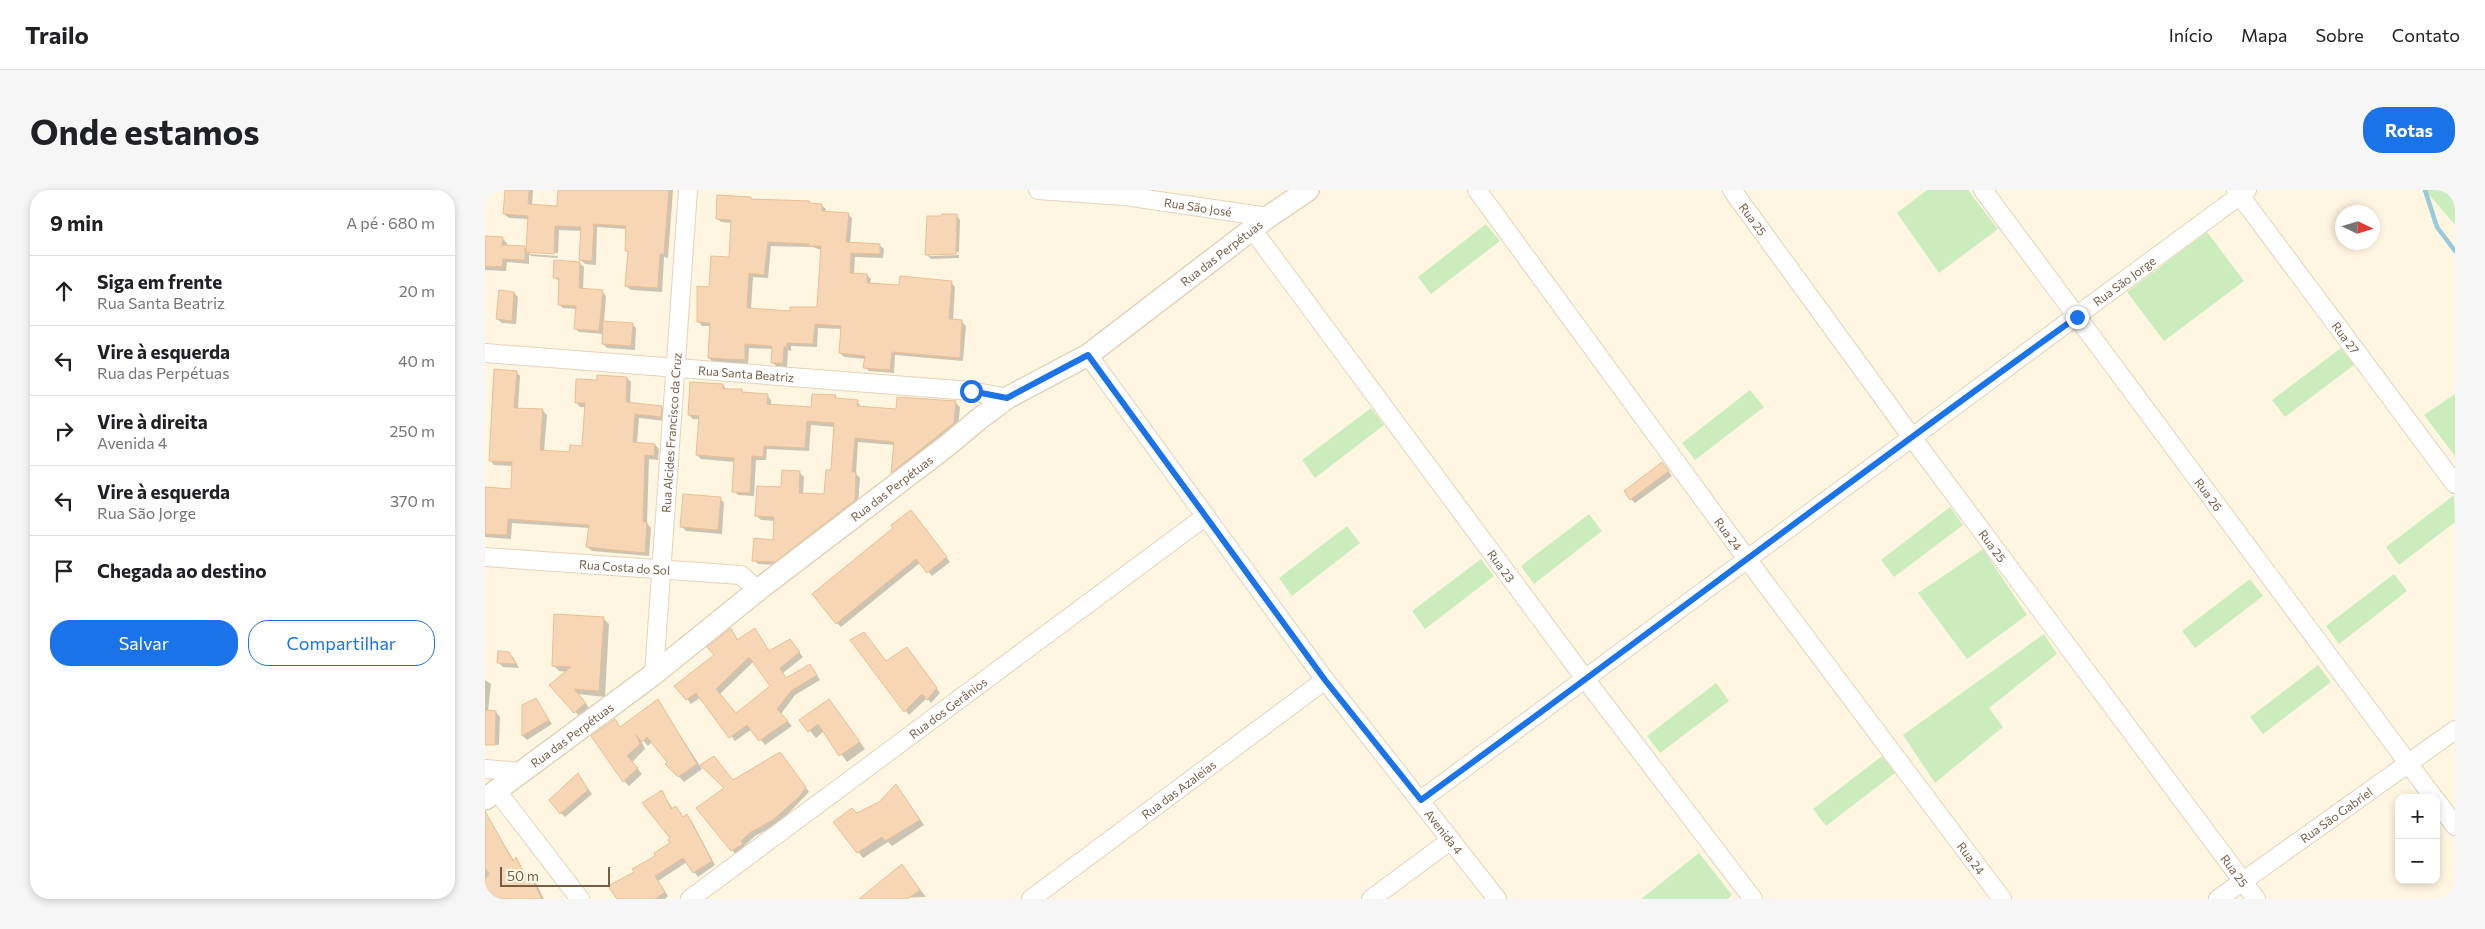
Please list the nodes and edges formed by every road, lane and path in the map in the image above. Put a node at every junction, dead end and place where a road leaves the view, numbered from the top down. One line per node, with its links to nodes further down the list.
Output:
1 (688, 190): 12 (street, Rua Alcides Francisco da Cruz)
2 (1038, 190): 8 (street, Rua São José)
3 (1308, 190): 8 (street, Rua das Perpétuas)
4 (1477, 190): 18 (street, Rua 24)
5 (1732, 190): 14 (street, Rua 25)
6 (1983, 190): 9 (street, Rua 26)
7 (2241, 192): 9 (street, Rua São Jorge); 15 (street, Rua 27)
8 (1260, 223): 11 (street, Rua das Perpétuas); 23 (street, Rua 23)
9 (2077, 317): 14 (street, Rua São Jorge); 25 (street, Rua 26)
10 (485, 353): 12 (street, Rua Santa Beatriz)
11 (1088, 355): 13 (street, Rua das Perpétuas); 16 (street, Avenida 4)
12 (676, 368): 13 (street, Rua Santa Beatriz); 19 (street, Rua Alcides Francisco da Cruz)
13 (1007, 398): 20 (street, Rua das Perpétuas)
14 (1911, 436): 18 (street, Rua São Jorge); 34 (street, Rua 25)
15 (2455, 484)
16 (1205, 516): 22 (street, Avenida 4); 36 (street, Rua dos Gerânios)
17 (485, 557): 19 (street, Rua Costa do Sol)
18 (1747, 559): 23 (street, Rua São Jorge); 41 (street, Rua 24)
19 (662, 570): 20 (street, Rua Costa do Sol); 21 (street, Rua Alcides Francisco da Cruz)
20 (758, 590): 21 (street, Rua das Perpétuas)
21 (654, 674): 27 (street, Rua das Perpétuas)
22 (1325, 680): 30 (street, Avenida 4); 37 (street, Rua das Azaleias)
23 (1586, 680): 30 (street, Rua São Jorge); 40 (street, Rua 23)
24 (2455, 730): 25 (street, Rua São Gabriel)
25 (2409, 764): 28 (street, Rua 26); 34 (street, Rua São Gabriel)
26 (485, 769): 27 (street)
27 (521, 772): 29 (street, Rua das Perpétuas)
28 (2431, 794)
29 (491, 795): 35 (street)
30 (1421, 800): 33 (street, Avenida 4)
31 (2440, 806): 32 (street, Rua 26)
32 (2455, 826)
33 (1451, 840): 38 (street); 39 (street, Avenida 4)
34 (2242, 880): 42 (street, Rua São Gabriel); 43 (street, Rua 25)
35 (579, 899)
36 (690, 899)
37 (1031, 899)
38 (1371, 899)
39 (1497, 899)
40 (1753, 899)
41 (2002, 899)
42 (2217, 899)
43 (2256, 899)

